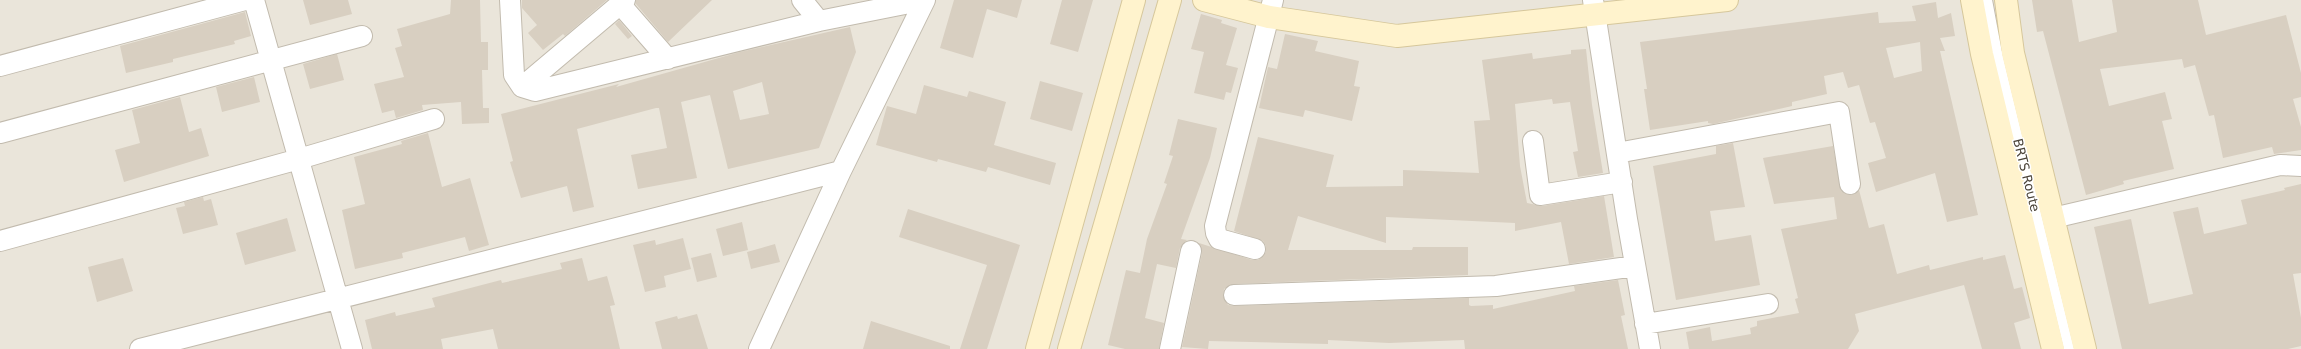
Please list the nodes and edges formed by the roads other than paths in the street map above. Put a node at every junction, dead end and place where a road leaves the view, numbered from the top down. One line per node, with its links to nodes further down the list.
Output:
1 (245, 0): 21 (street)
2 (254, 0): 20 (street)
3 (802, 0): 17 (street)
4 (925, 0): 14 (street); 29 (street)
5 (1134, 0): 44 (street)
6 (1170, 0): 45 (street)
7 (1204, 0): 16 (street)
8 (1727, 0): 15 (street)
9 (1972, 0): 48 (street)
10 (1987, 0): 49 (lane, BRTS Route)
11 (2006, 0): 32 (street)
12 (511, 1): 22 (street)
13 (623, 2): 19 (street); 22 (street)
14 (884, 4): 17 (street)
15 (1594, 7): 16 (street); 26 (street)
16 (1271, 8): 34 (street)
17 (820, 21): 19 (street)
18 (362, 36): 20 (street)
19 (668, 59): 22 (street)
20 (271, 60): 24 (street); 27 (street)
21 (0, 66)
22 (522, 87)
23 (434, 120): 27 (street)
24 (0, 133)
25 (1533, 141): 30 (street)
26 (1617, 153): 30 (street); 31 (street)
27 (299, 159): 33 (street); 38 (street)
28 (2301, 166): 32 (street)
29 (841, 171): 38 (street); 43 (street)
30 (1622, 182): 36 (street)
31 (1850, 184)
32 (2053, 218): 50 (street)
33 (0, 241)
34 (1254, 249)
35 (1191, 252): 46 (street)
36 (1635, 266): 37 (street); 40 (street)
37 (1234, 295)
38 (338, 299): 41 (street); 42 (street)
39 (1768, 304): 40 (street)
40 (1645, 324): 47 (street)
41 (140, 349)
42 (352, 349)
43 (759, 349)
44 (1037, 349)
45 (1069, 349)
46 (1170, 349)
47 (1650, 349)
48 (2052, 349)
49 (2070, 349)
50 (2085, 349)

